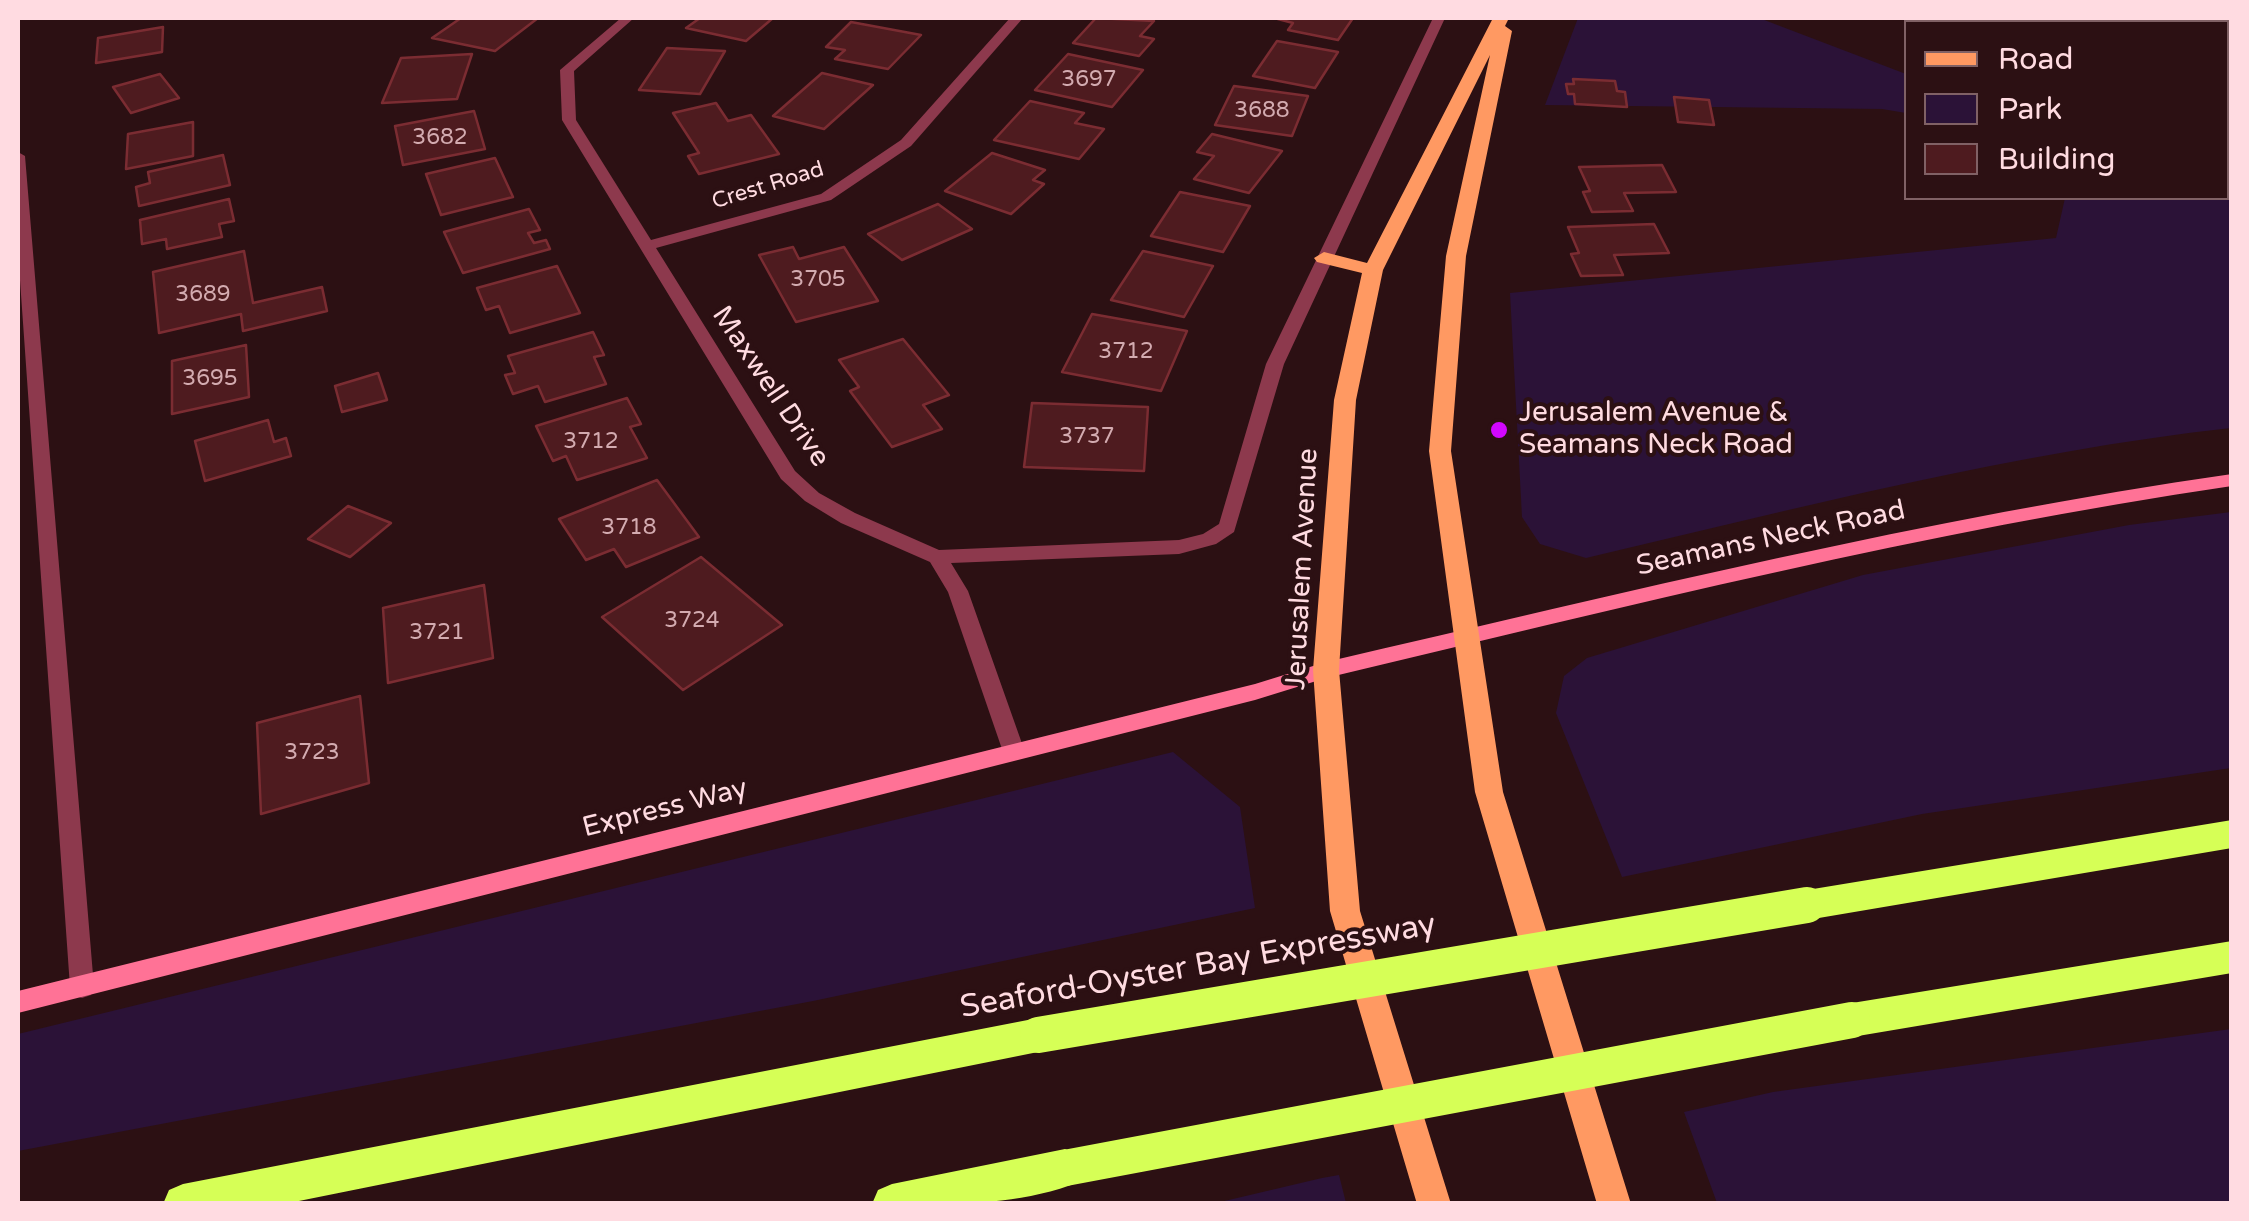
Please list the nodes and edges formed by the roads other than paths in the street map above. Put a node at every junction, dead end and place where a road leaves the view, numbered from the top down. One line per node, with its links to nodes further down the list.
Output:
1 (628, 18): 6 (street, Maxwell Drive)
2 (1016, 18): 6 (street, Crest Road)
3 (1439, 18): 7 (street)
4 (1504, 18): 8 (main road, Jerusalem Avenue); 11 (main road, Jerusalem Avenue)
5 (18, 156): 16 (street)
6 (646, 246): 10 (street, Maxwell Drive)
7 (1324, 258): 8 (main road); 10 (street)
8 (1373, 270): 12 (main road, Jerusalem Avenue)
9 (2232, 480): 11 (main road, Seamans Neck Road)
10 (937, 558): 13 (street)
11 (1465, 637): 12 (main road, Seamans Neck Road); 21 (main road, Jerusalem Avenue)
12 (1326, 670): 13 (main road, Express Way); 20 (main road, Jerusalem Avenue)
13 (1014, 752): 16 (main road, Express Way)
14 (2232, 834): 18 (highway, Seaford-Oyster Bay Expressway, bridge)
15 (2232, 957): 19 (highway, bridge)
16 (82, 987): 17 (main road, Express Way)
17 (18, 1002)
18 (183, 1204)
19 (892, 1204)
20 (1434, 1204)
21 (1614, 1204)

